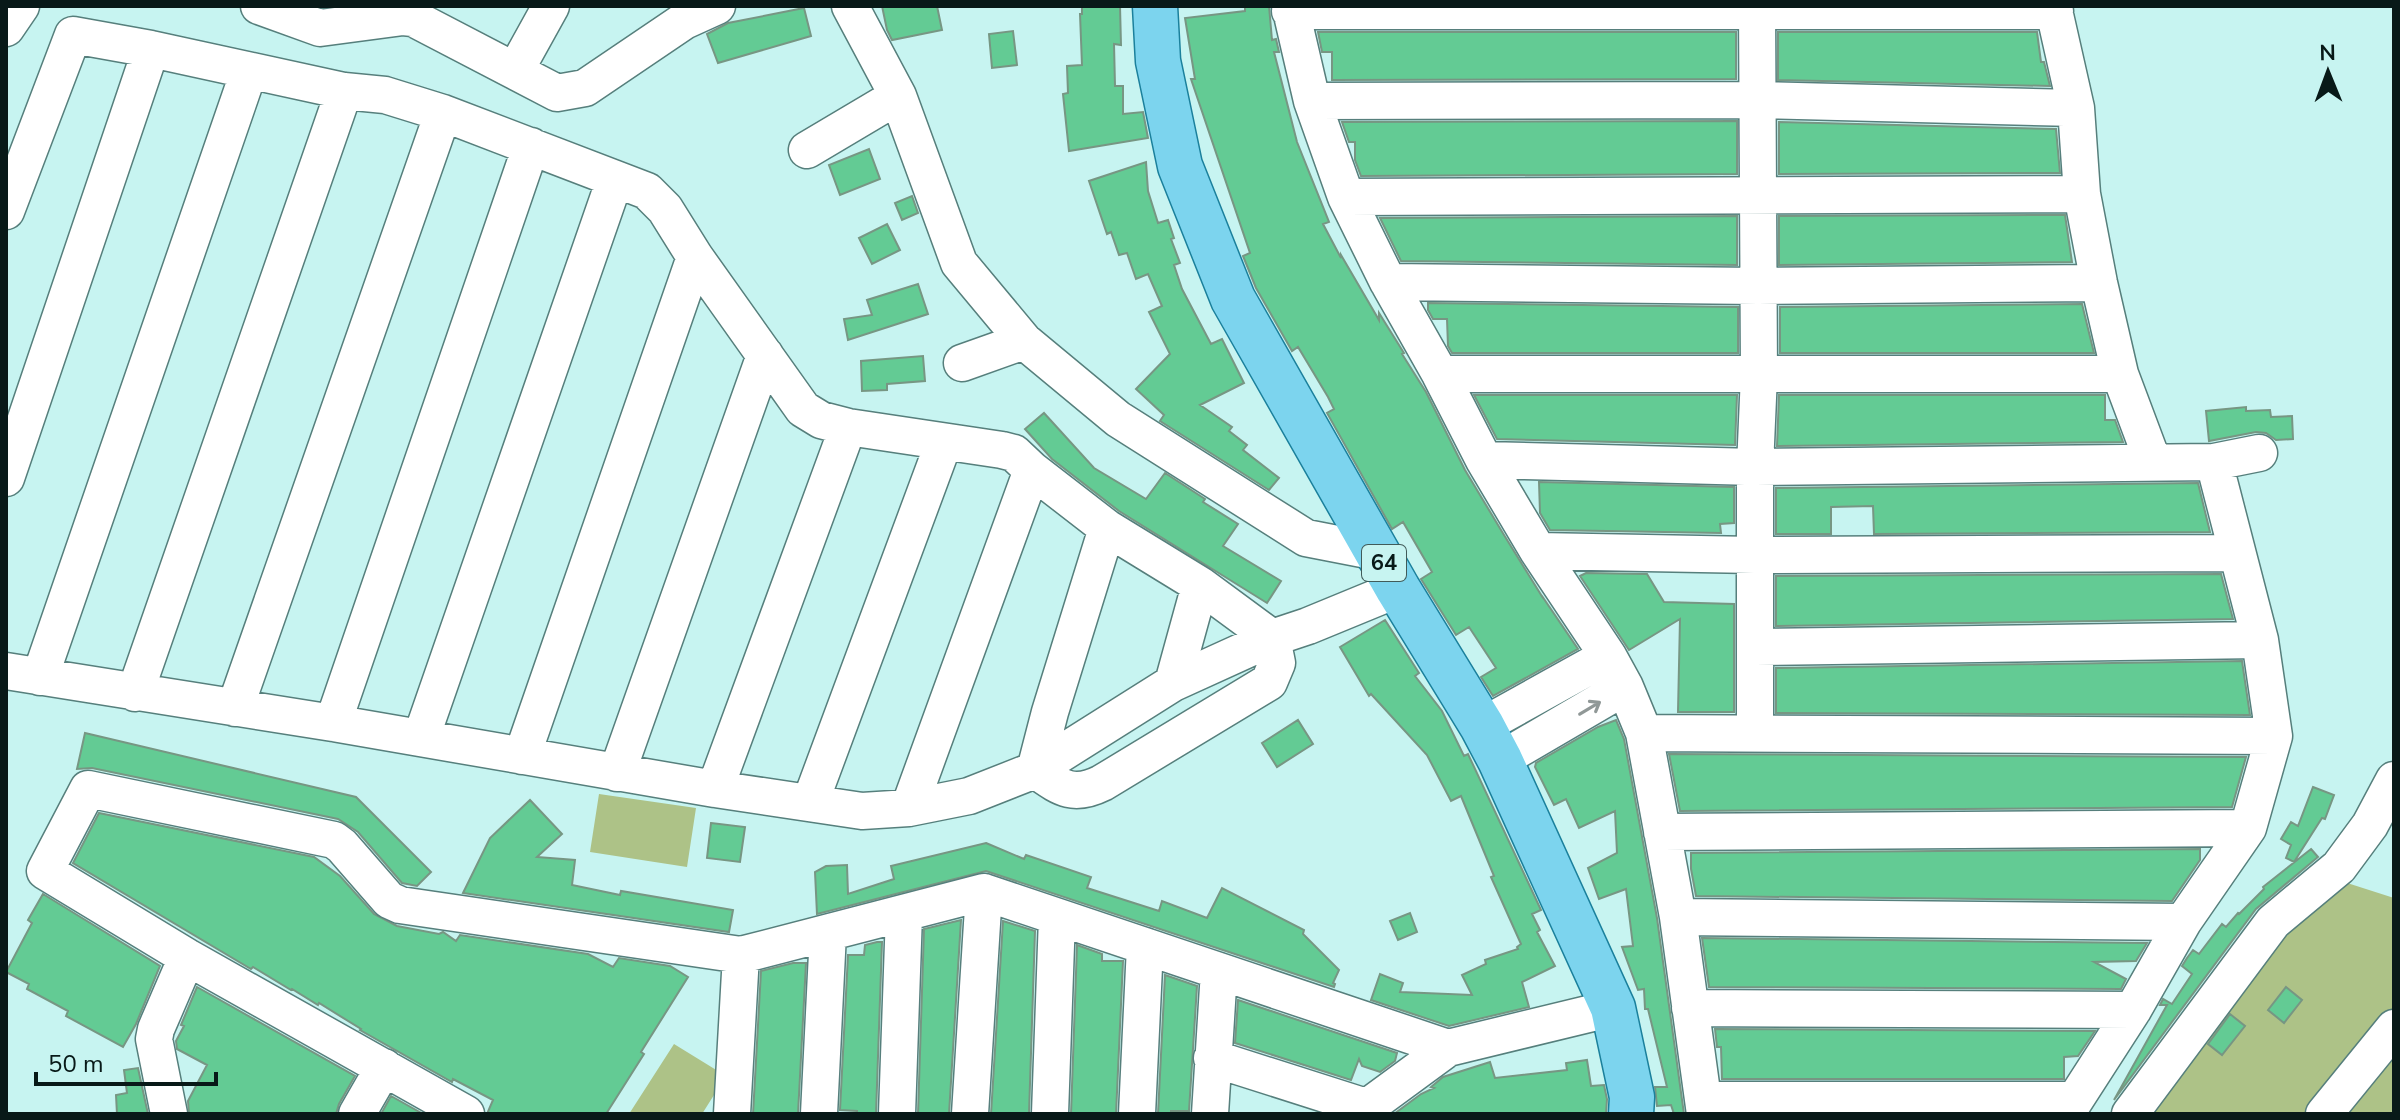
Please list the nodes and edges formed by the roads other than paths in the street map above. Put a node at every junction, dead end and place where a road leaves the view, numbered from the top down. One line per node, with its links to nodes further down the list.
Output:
1 (21, 6): 11 (street)
2 (551, 6): 14 (street)
3 (717, 6): 14 (street)
4 (850, 6): 16 (street)
5 (1155, 6): 52 (main road, 64)
6 (2054, 8): 9 (street); 19 (street)
7 (277, 9): 10 (street)
8 (1290, 9): 9 (street); 18 (street)
9 (1757, 9): 17 (street)
10 (417, 12): 14 (street)
11 (6, 28)
12 (151, 49): 13 (street); 21 (street); 47 (street)
13 (249, 71): 15 (street); 58 (street)
14 (515, 71)
15 (344, 91): 20 (street); 61 (street)
16 (898, 96): 23 (street); 33 (street)
17 (1758, 100): 18 (street); 19 (street); 25 (street)
18 (1312, 101): 27 (street)
19 (2076, 108): 26 (street)
20 (443, 113): 22 (street); 62 (street)
21 (22, 122): 28 (street)
22 (531, 146): 24 (street); 63 (street)
23 (807, 150)
24 (615, 179): 29 (street); 67 (street)
25 (1759, 194): 26 (street); 27 (street); 32 (street)
26 (2082, 194): 31 (street)
27 (1346, 197): 30 (street)
28 (6, 211)
29 (695, 257): 34 (street); 69 (street)
30 (1388, 282): 32 (street); 36 (street)
31 (2099, 283): 32 (street); 37 (street)
32 (1758, 286): 38 (street)
33 (1024, 341): 35 (street); 52 (street)
34 (765, 355): 39 (street); 71 (street)
35 (962, 363)
36 (1440, 374): 38 (street); 42 (street)
37 (2120, 374): 38 (street); 43 (street)
38 (1759, 375): 45 (street)
39 (848, 427): 40 (street); 73 (street)
40 (944, 442): 46 (street); 74 (street)
41 (2259, 453): 44 (street)
42 (1484, 460): 45 (street); 49 (street)
43 (2153, 462): 44 (street); 45 (street)
44 (2214, 462): 50 (street)
45 (1755, 467): 51 (street)
46 (1032, 470): 48 (street); 75 (street)
47 (6, 478)
48 (1107, 528): 53 (street); 70 (street)
49 (1538, 551): 51 (street); 57 (street)
50 (2237, 553): 51 (street); 55 (street)
51 (1754, 555): 56 (street)
52 (1388, 570): 54 (street); 68 (main road, 64)
53 (1200, 585): 54 (street); 59 (street)
54 (1272, 638): 59 (street); 70 (street)
55 (2260, 640): 56 (street); 66 (street)
56 (1755, 647): 65 (street)
57 (1608, 656): 60 (street); 68 (street)
58 (23, 674): 61 (street)
59 (1173, 683): 70 (street)
60 (1625, 687): 64 (street); 68 (street, one-way to 60)
61 (135, 693): 62 (street)
62 (235, 708): 63 (street)
63 (333, 723): 67 (street)
64 (1644, 733): 65 (street); 77 (street)
65 (1755, 733): 66 (street)
66 (2274, 736): 76 (street)
67 (421, 738): 69 (street)
68 (1491, 743): 88 (main road, 64)
69 (522, 756): 71 (street)
70 (1035, 770): 75 (street)
71 (617, 773): 73 (street)
72 (2394, 780): 109 (street)
73 (715, 789): 74 (street)
74 (810, 803): 75 (street)
75 (909, 808)
76 (2248, 828): 77 (street); 82 (street)
77 (1662, 832): 81 (street)
78 (984, 892): 79 (street); 80 (street); 104 (street)
79 (904, 914): 83 (street); 103 (street)
80 (1057, 917): 84 (street); 105 (street)
81 (1678, 917): 82 (street); 89 (street)
82 (2183, 922): 90 (street)
83 (828, 933): 85 (street); 102 (street)
84 (1145, 946): 87 (street); 106 (street)
85 (741, 955): 86 (street); 101 (street)
86 (187, 957): 94 (street); 99 (street)
87 (1219, 971): 92 (street); 93 (street)
88 (1613, 1008): 92 (street); 108 (main road, 64)
89 (1690, 1008): 90 (street); 95 (street)
90 (2133, 1010): 96 (street)
91 (2394, 1028): 110 (street)
92 (1448, 1048): 98 (street)
93 (1212, 1058): 98 (street); 107 (street)
94 (384, 1067): 97 (street); 100 (street)
95 (1705, 1107): 96 (street)
96 (2070, 1107)
97 (454, 1111)
98 (1366, 1112)
99 (169, 1114)
100 (357, 1114)
101 (732, 1114)
102 (819, 1114)
103 (897, 1114)
104 (970, 1114)
105 (1050, 1114)
106 (1137, 1114)
107 (1210, 1114)
108 (1631, 1114)
109 (2130, 1114)
110 (2324, 1114)

